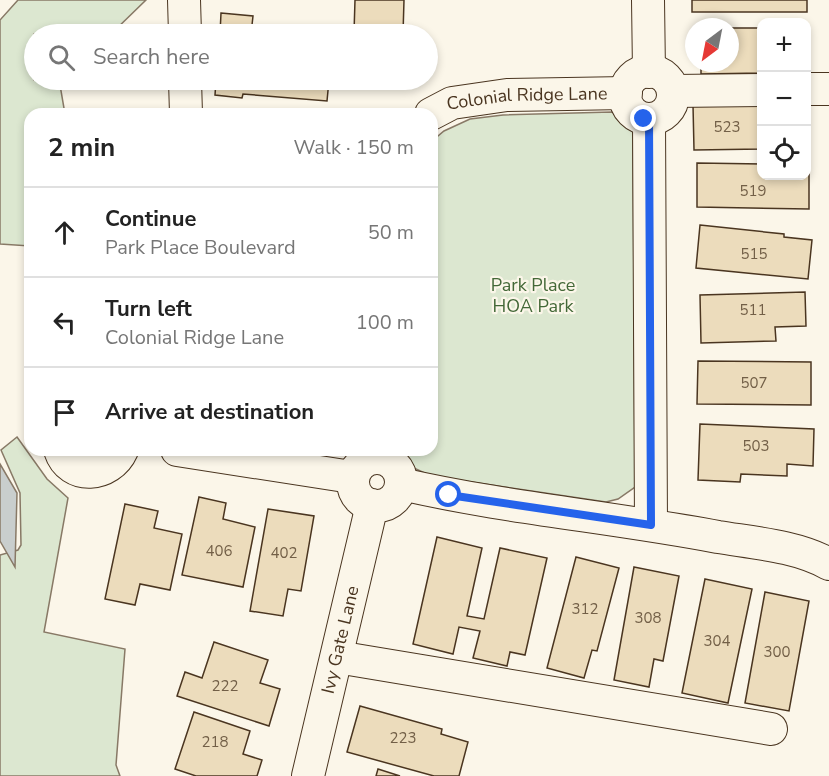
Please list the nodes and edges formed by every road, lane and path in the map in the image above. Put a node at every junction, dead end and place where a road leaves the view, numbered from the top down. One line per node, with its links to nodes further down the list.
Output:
1 (184, 0): 3 (street)
2 (648, 0): 4 (street)
3 (184, 24)
4 (649, 72): 9 (street); 10 (street, Colonial Ridge Lane)
5 (811, 89): 6 (street)
6 (829, 89)
7 (185, 90): 11 (street)
8 (757, 90): 9 (street)
9 (673, 91): 13 (street)
10 (626, 93): 12 (street, Colonial Ridge Lane); 13 (street, Colonial Ridge Lane)
11 (186, 108)
12 (438, 110)
13 (649, 119): 22 (street)
14 (64, 456): 15 (street)
15 (119, 456)
16 (218, 456): 19 (street)
17 (376, 456): 19 (street)
18 (382, 456): 20 (street)
19 (353, 479): 21 (street)
20 (401, 484): 21 (street); 22 (street)
21 (372, 505): 24 (street, Ivy Gate Lane)
22 (651, 525): 23 (street)
23 (829, 564)
24 (337, 657): 25 (street); 26 (street, Ivy Gate Lane)
25 (771, 729)
26 (308, 776)

